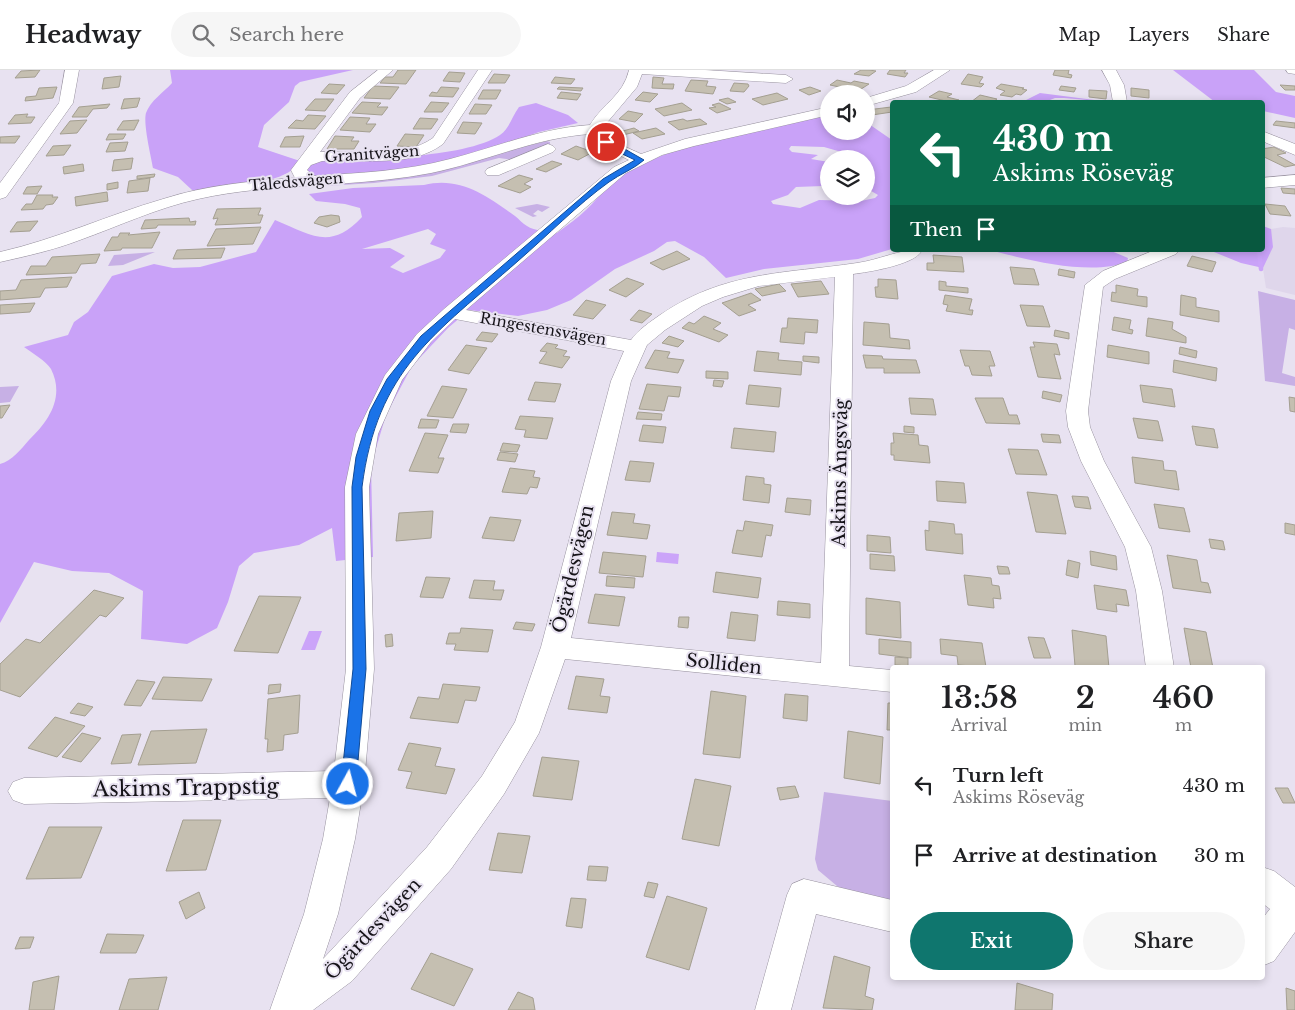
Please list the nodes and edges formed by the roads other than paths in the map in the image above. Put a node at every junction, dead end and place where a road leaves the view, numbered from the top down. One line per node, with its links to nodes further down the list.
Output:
1 (72, 70): 24 (street)
2 (386, 70): 19 (street)
3 (485, 70): 19 (street, Granitvägen)
4 (636, 70): 14 (street)
5 (641, 70): 8 (street)
6 (943, 70): 9 (street)
7 (1110, 70): 12 (street)
8 (786, 79)
9 (895, 95): 10 (street); 11 (street)
10 (875, 100)
11 (907, 100)
12 (1120, 100)
13 (820, 113): 18 (street)
14 (597, 129): 15 (street, Tåledsvägen); 18 (street)
15 (543, 135): 20 (street); 21 (street, Tåledsvägen)
16 (1265, 136): 17 (street)
17 (1295, 150)
18 (640, 160): 29 (street)
19 (306, 162): 21 (street, Granitvägen)
20 (492, 172)
21 (309, 180): 27 (street, Tåledsvägen)
22 (1295, 180): 23 (street)
23 (1265, 183)
24 (0, 194)
25 (912, 252): 28 (street, Ögärdesvägen)
26 (1165, 252): 32 (street)
27 (0, 257)
28 (844, 272): 30 (street, Ögärdesvägen); 33 (street, Askims Ängsväg)
29 (451, 313): 30 (street, Ringestensvägen); 35 (street)
30 (636, 347): 31 (street, Ögärdesvägen)
31 (555, 648): 33 (street, Solliden); 41 (street, Ögärdesvägen)
32 (1160, 665)
33 (835, 675): 34 (street, Solliden)
34 (890, 681)
35 (348, 784): 36 (street, Askims Trappstig); 41 (street)
36 (24, 791)
37 (1265, 884): 38 (street)
38 (1294, 907): 40 (street)
39 (890, 916): 42 (street)
40 (1265, 945)
41 (295, 1008)
42 (773, 1010)

